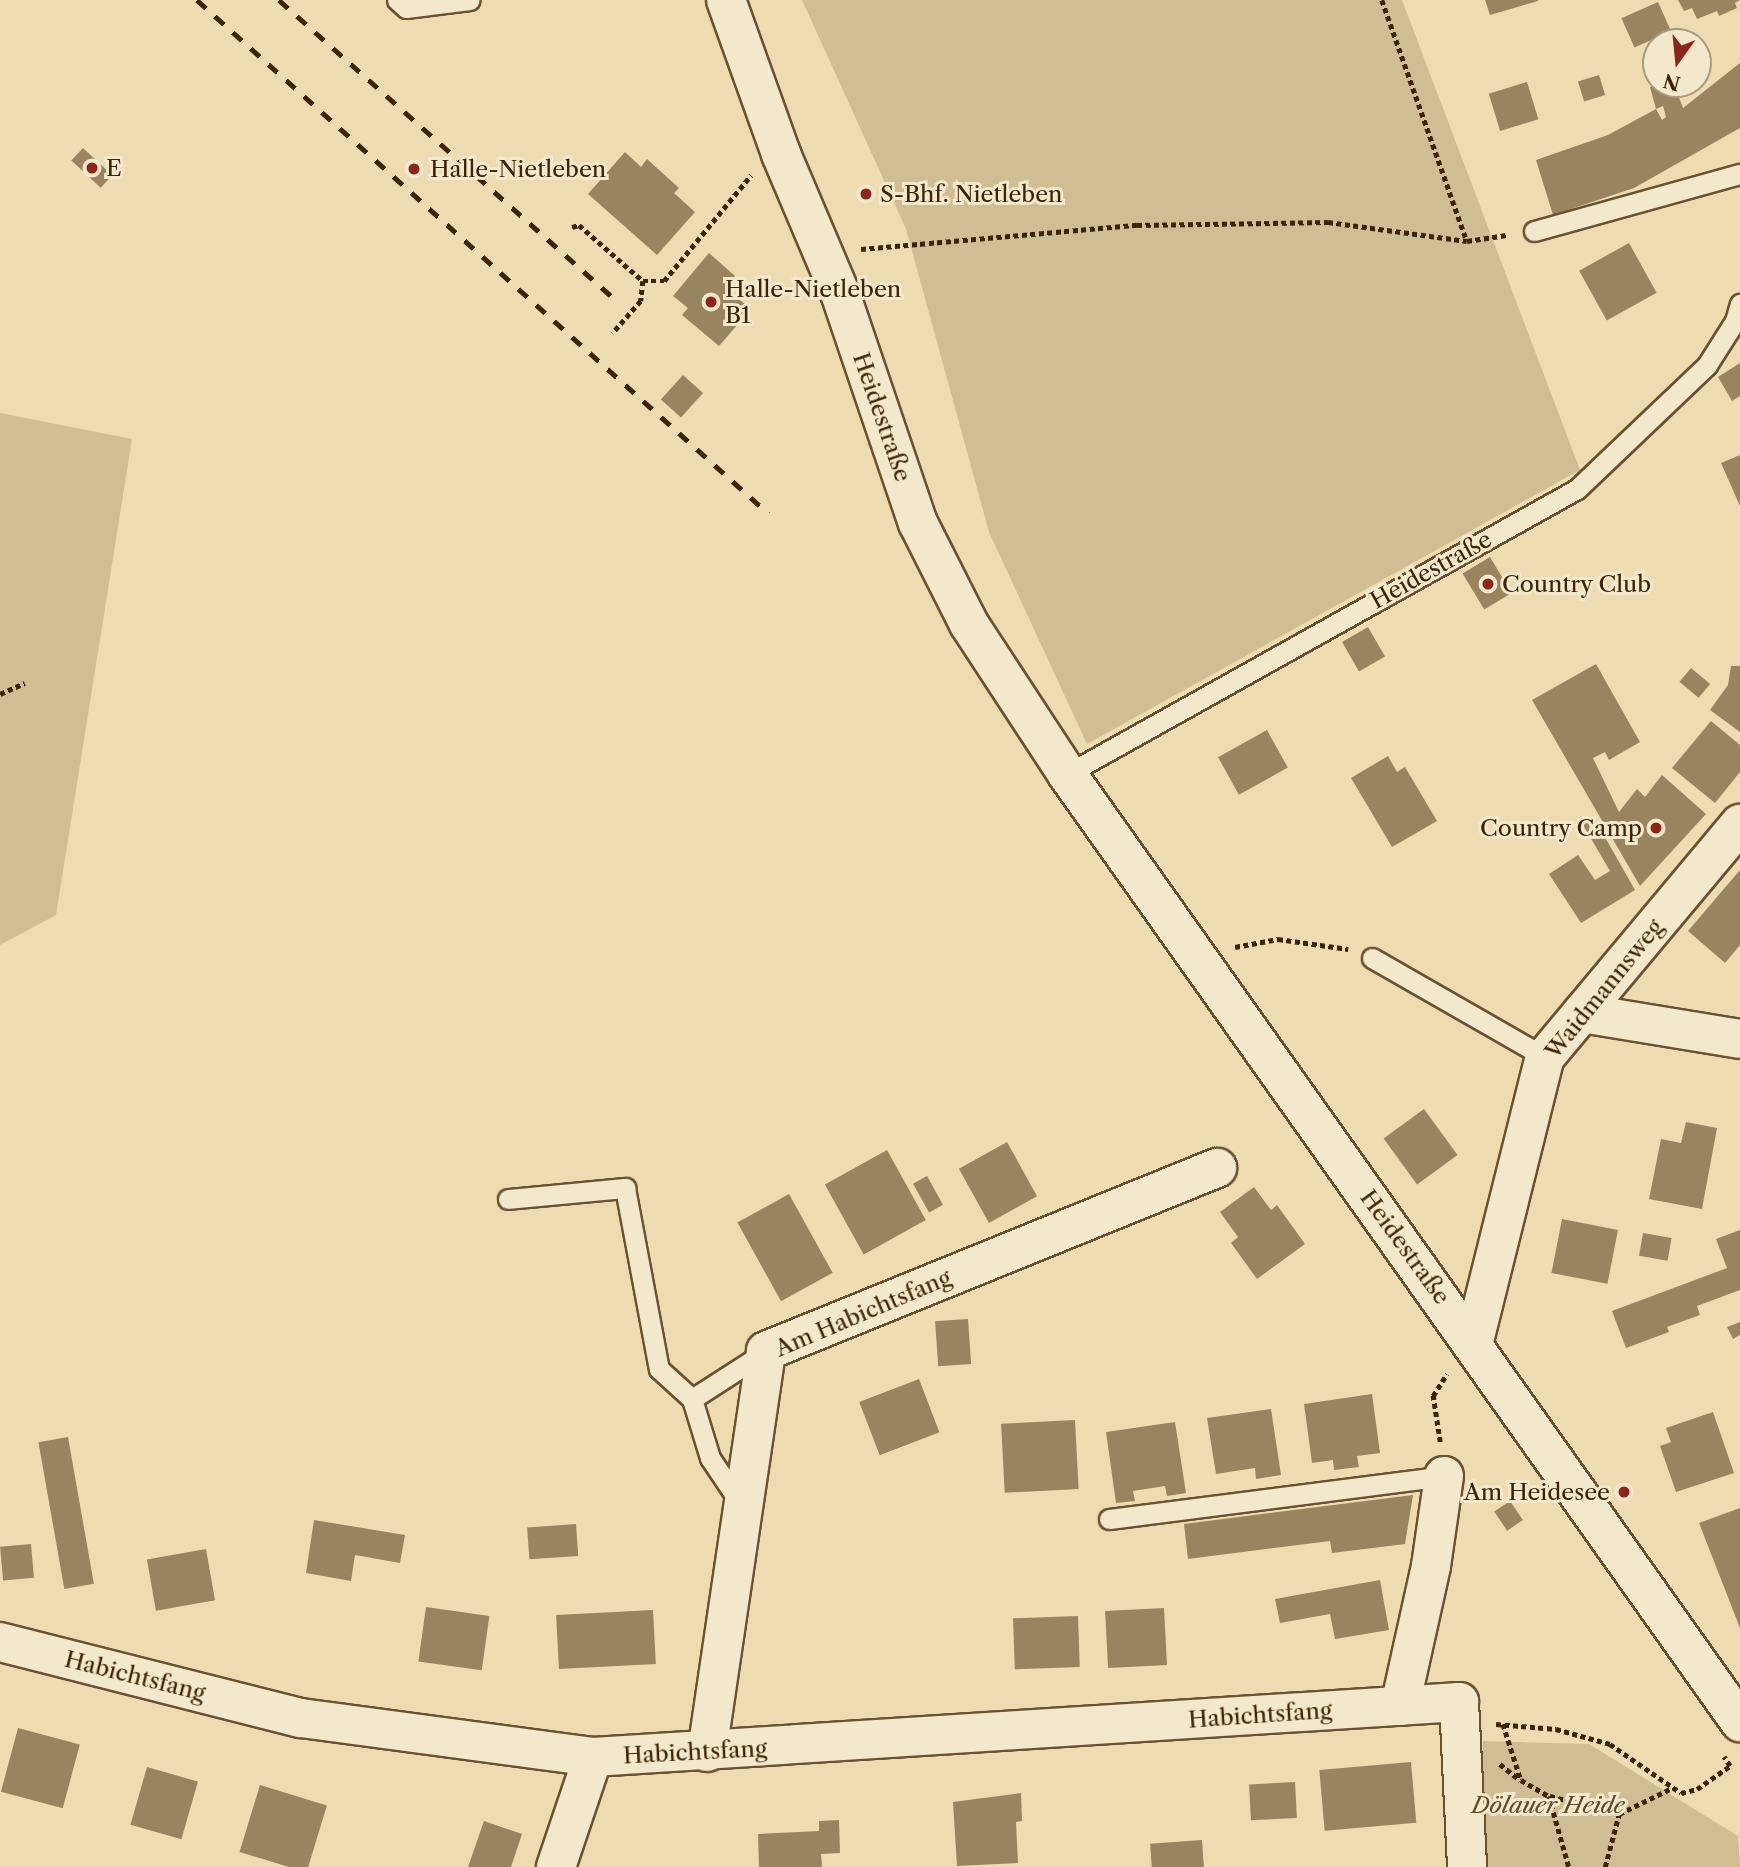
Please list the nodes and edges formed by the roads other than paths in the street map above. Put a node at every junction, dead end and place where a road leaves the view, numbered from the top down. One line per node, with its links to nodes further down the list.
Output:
1 (397, 0): 2 (lane)
2 (470, 0)
3 (726, 0): 7 (street, Heidestraße)
4 (1740, 174): 5 (lane)
5 (1534, 231)
6 (1740, 304): 7 (lane, Heidestraße)
7 (1067, 774): 15 (street, Heidestraße)
8 (1740, 824): 10 (street, Waidmannsweg)
9 (1371, 958): 12 (lane)
10 (1582, 1013): 11 (street); 12 (street, Waidmannsweg)
11 (1740, 1039)
12 (1545, 1057): 15 (street, Waidmannsweg)
13 (1217, 1168): 16 (street, Am Habichtsfang)
14 (509, 1199): 17 (lane)
15 (1474, 1341): 23 (street, Heidestraße)
16 (766, 1351): 17 (lane); 19 (street, Am Habichtsfang)
17 (692, 1399): 19 (lane)
18 (1444, 1476): 20 (lane); 22 (street)
19 (743, 1507): 24 (street, Am Habichtsfang)
20 (1109, 1518)
21 (0, 1642): 25 (street, Habichtsfang)
22 (1400, 1706): 24 (street, Habichtsfang); 27 (street, Habichtsfang)
23 (1737, 1711)
24 (707, 1752): 25 (street, Habichtsfang)
25 (593, 1757): 26 (street)
26 (556, 1867)
27 (1467, 1867)

